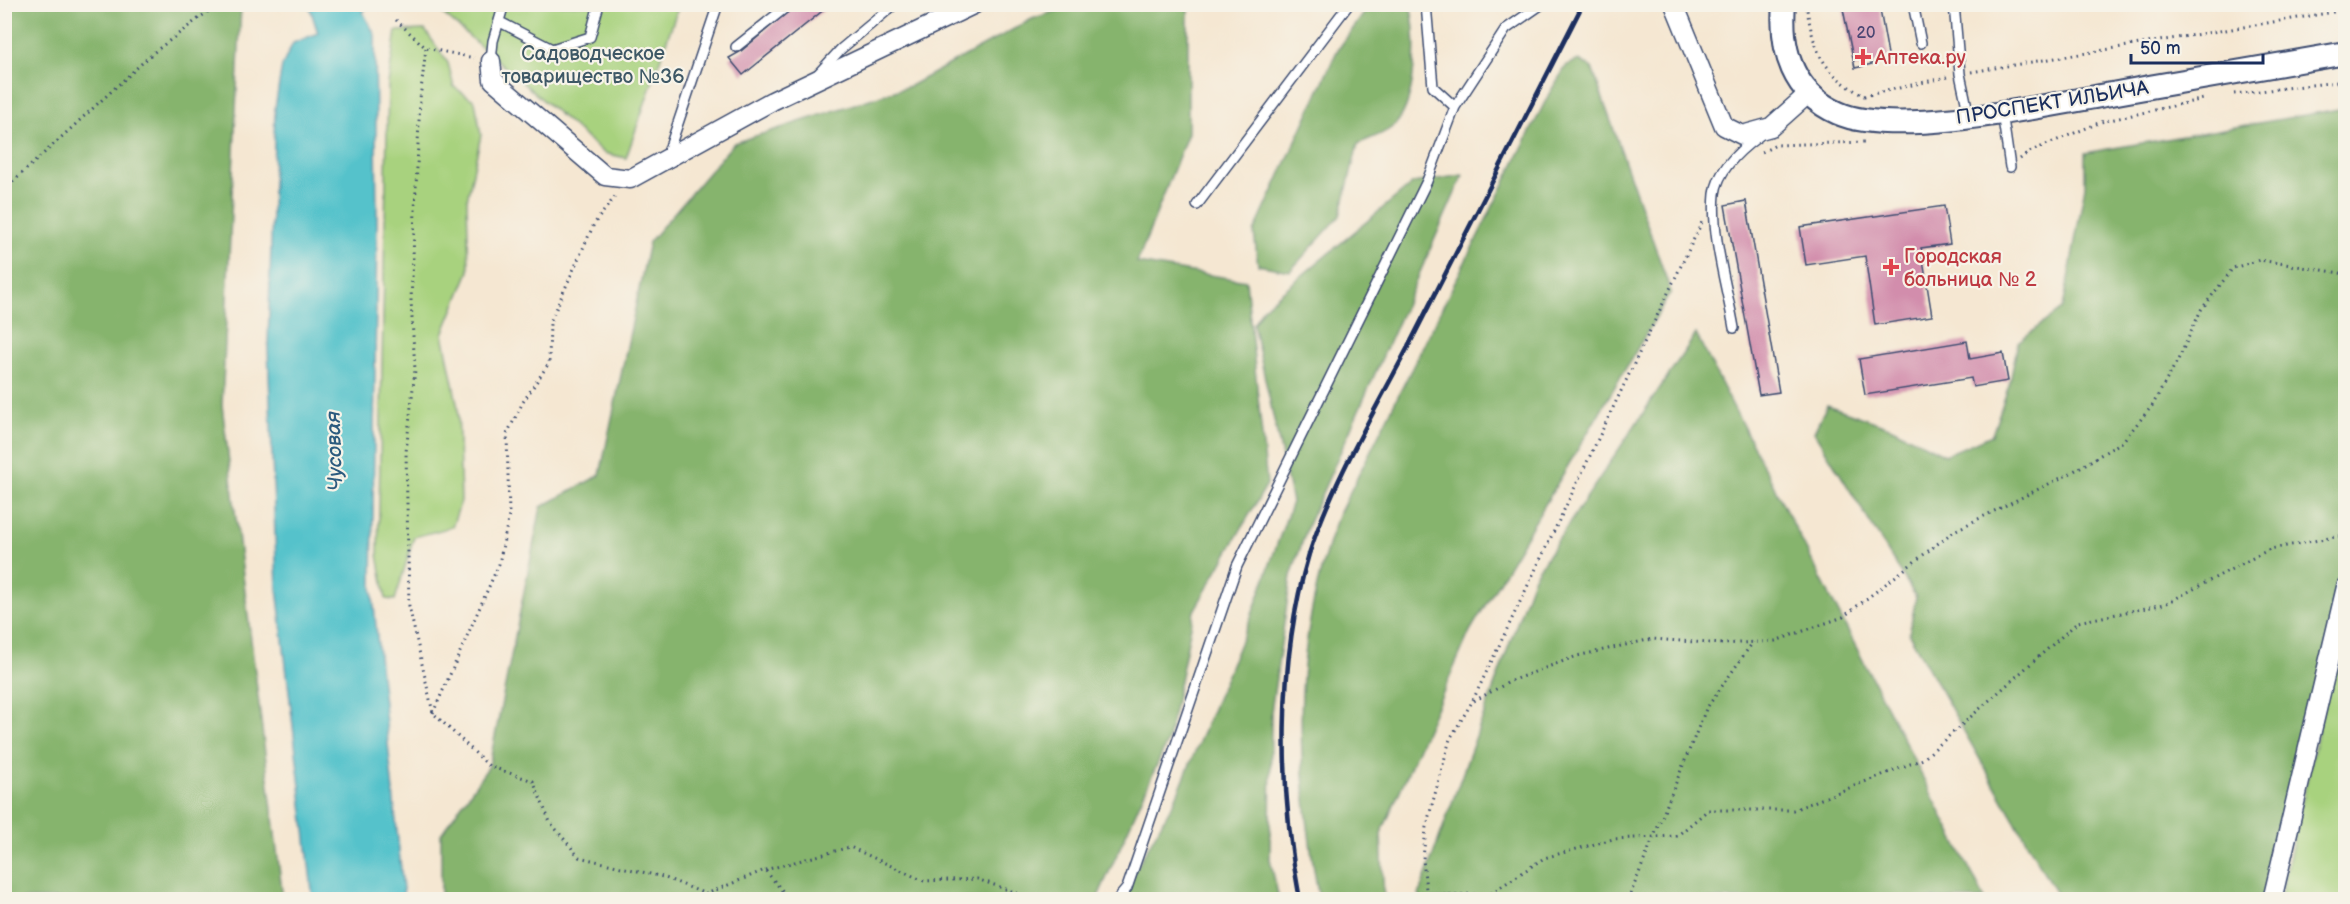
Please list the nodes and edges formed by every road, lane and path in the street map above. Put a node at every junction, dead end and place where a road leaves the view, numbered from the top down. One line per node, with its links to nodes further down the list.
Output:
1 (218, 4): 39 (path)
2 (504, 4): 18 (lane)
3 (598, 4): 18 (lane)
4 (718, 4): 36 (lane)
5 (790, 4): 20 (lane)
6 (895, 4): 26 (lane)
7 (975, 4): 26 (street)
8 (1349, 4): 41 (lane)
9 (1426, 4): 30 (lane)
10 (1542, 4): 30 (lane)
11 (1674, 4): 33 (street)
12 (1784, 4): 27 (street, ПРОСПЕКТ ИЛЬИЧА)
13 (1806, 4): 24 (path)
14 (1913, 4): 19 (lane)
15 (1954, 4): 24 (lane)
16 (2346, 10): 24 (path)
17 (396, 20): 21 (path)
18 (500, 22): 23 (lane)
19 (1921, 43)
20 (736, 47)
21 (426, 48): 23 (path); 48 (path)
22 (2346, 53): 31 (street, ПРОСПЕКТ ИЛЬИЧА)
23 (491, 61): 38 (street)
24 (1960, 74): 32 (lane)
25 (2346, 81): 28 (path)
26 (807, 84): 36 (street)
27 (1808, 94): 32 (street, ПРОСПЕКТ ИЛЬИЧА); 33 (street)
28 (2232, 94)
29 (2209, 98): 37 (path)
30 (1455, 107): 54 (lane)
31 (2002, 112): 32 (street, ПРОСПЕКТ ИЛЬИЧА); 37 (lane)
32 (1969, 116)
33 (1771, 127): 40 (lane)
34 (1871, 141): 35 (path)
35 (1757, 154)
36 (667, 159): 38 (street)
37 (2010, 167)
38 (630, 179): 48 (path)
39 (4, 190)
40 (1715, 192): 43 (lane); 47 (path)
41 (1197, 206)
42 (2346, 274): 46 (path)
43 (1734, 328)
44 (2346, 535): 49 (path)
45 (2346, 587): 57 (street)
46 (1753, 642): 47 (path); 49 (path)
47 (1472, 702): 51 (path)
48 (433, 713): 50 (path)
49 (1652, 837): 51 (path); 56 (path)
50 (765, 870): 52 (path); 53 (path)
51 (1426, 897): 55 (path)
52 (790, 900)
53 (1037, 900)
54 (1117, 900)
55 (1408, 900)
56 (1628, 900)
57 (2272, 900)

